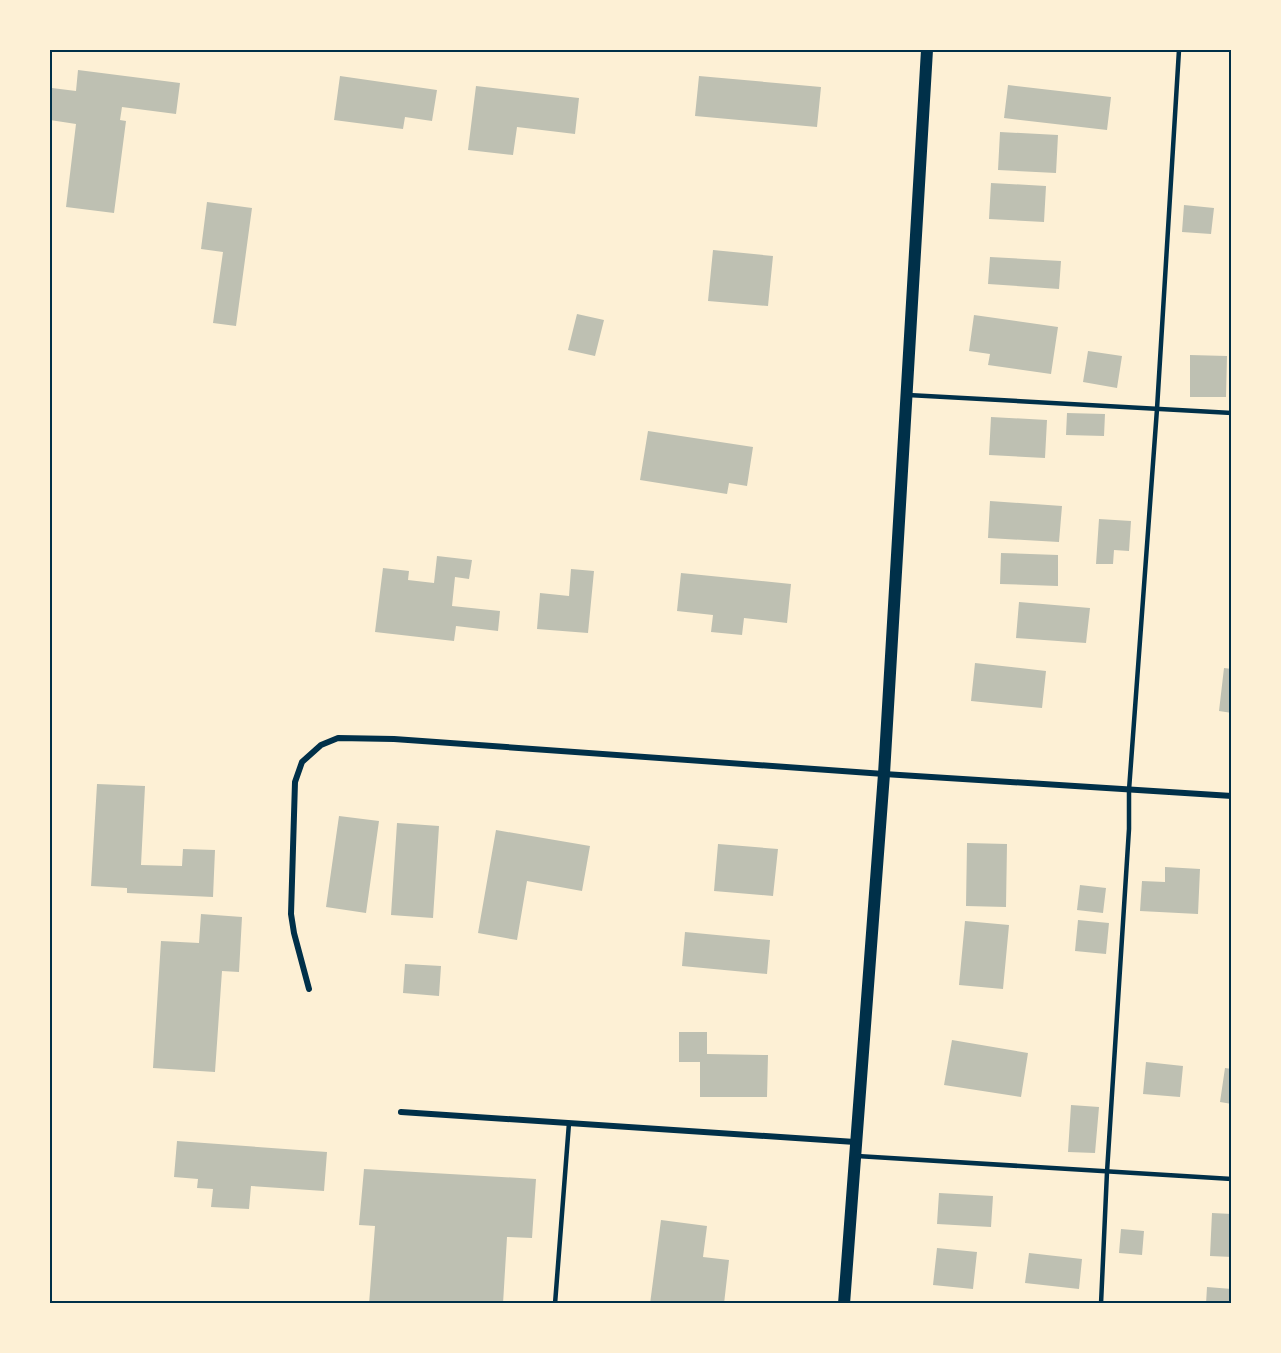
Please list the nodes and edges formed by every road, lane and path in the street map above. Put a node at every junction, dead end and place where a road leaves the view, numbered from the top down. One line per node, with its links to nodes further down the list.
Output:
1 (927, 50): 3 (main road)
2 (1179, 50): 4 (lane)
3 (906, 394): 4 (lane); 6 (main road)
4 (1157, 409): 5 (lane); 7 (lane)
5 (1232, 413)
6 (884, 774): 7 (street); 9 (street); 12 (main road)
7 (1129, 790): 8 (street); 14 (lane)
8 (1232, 796)
9 (309, 989)
10 (401, 1112): 11 (street)
11 (569, 1123): 12 (street); 16 (lane)
12 (855, 1142): 13 (main road)
13 (854, 1156): 14 (lane); 17 (main road)
14 (1107, 1172): 15 (lane); 18 (lane)
15 (1232, 1179)
16 (555, 1304)
17 (844, 1304)
18 (1101, 1304)

